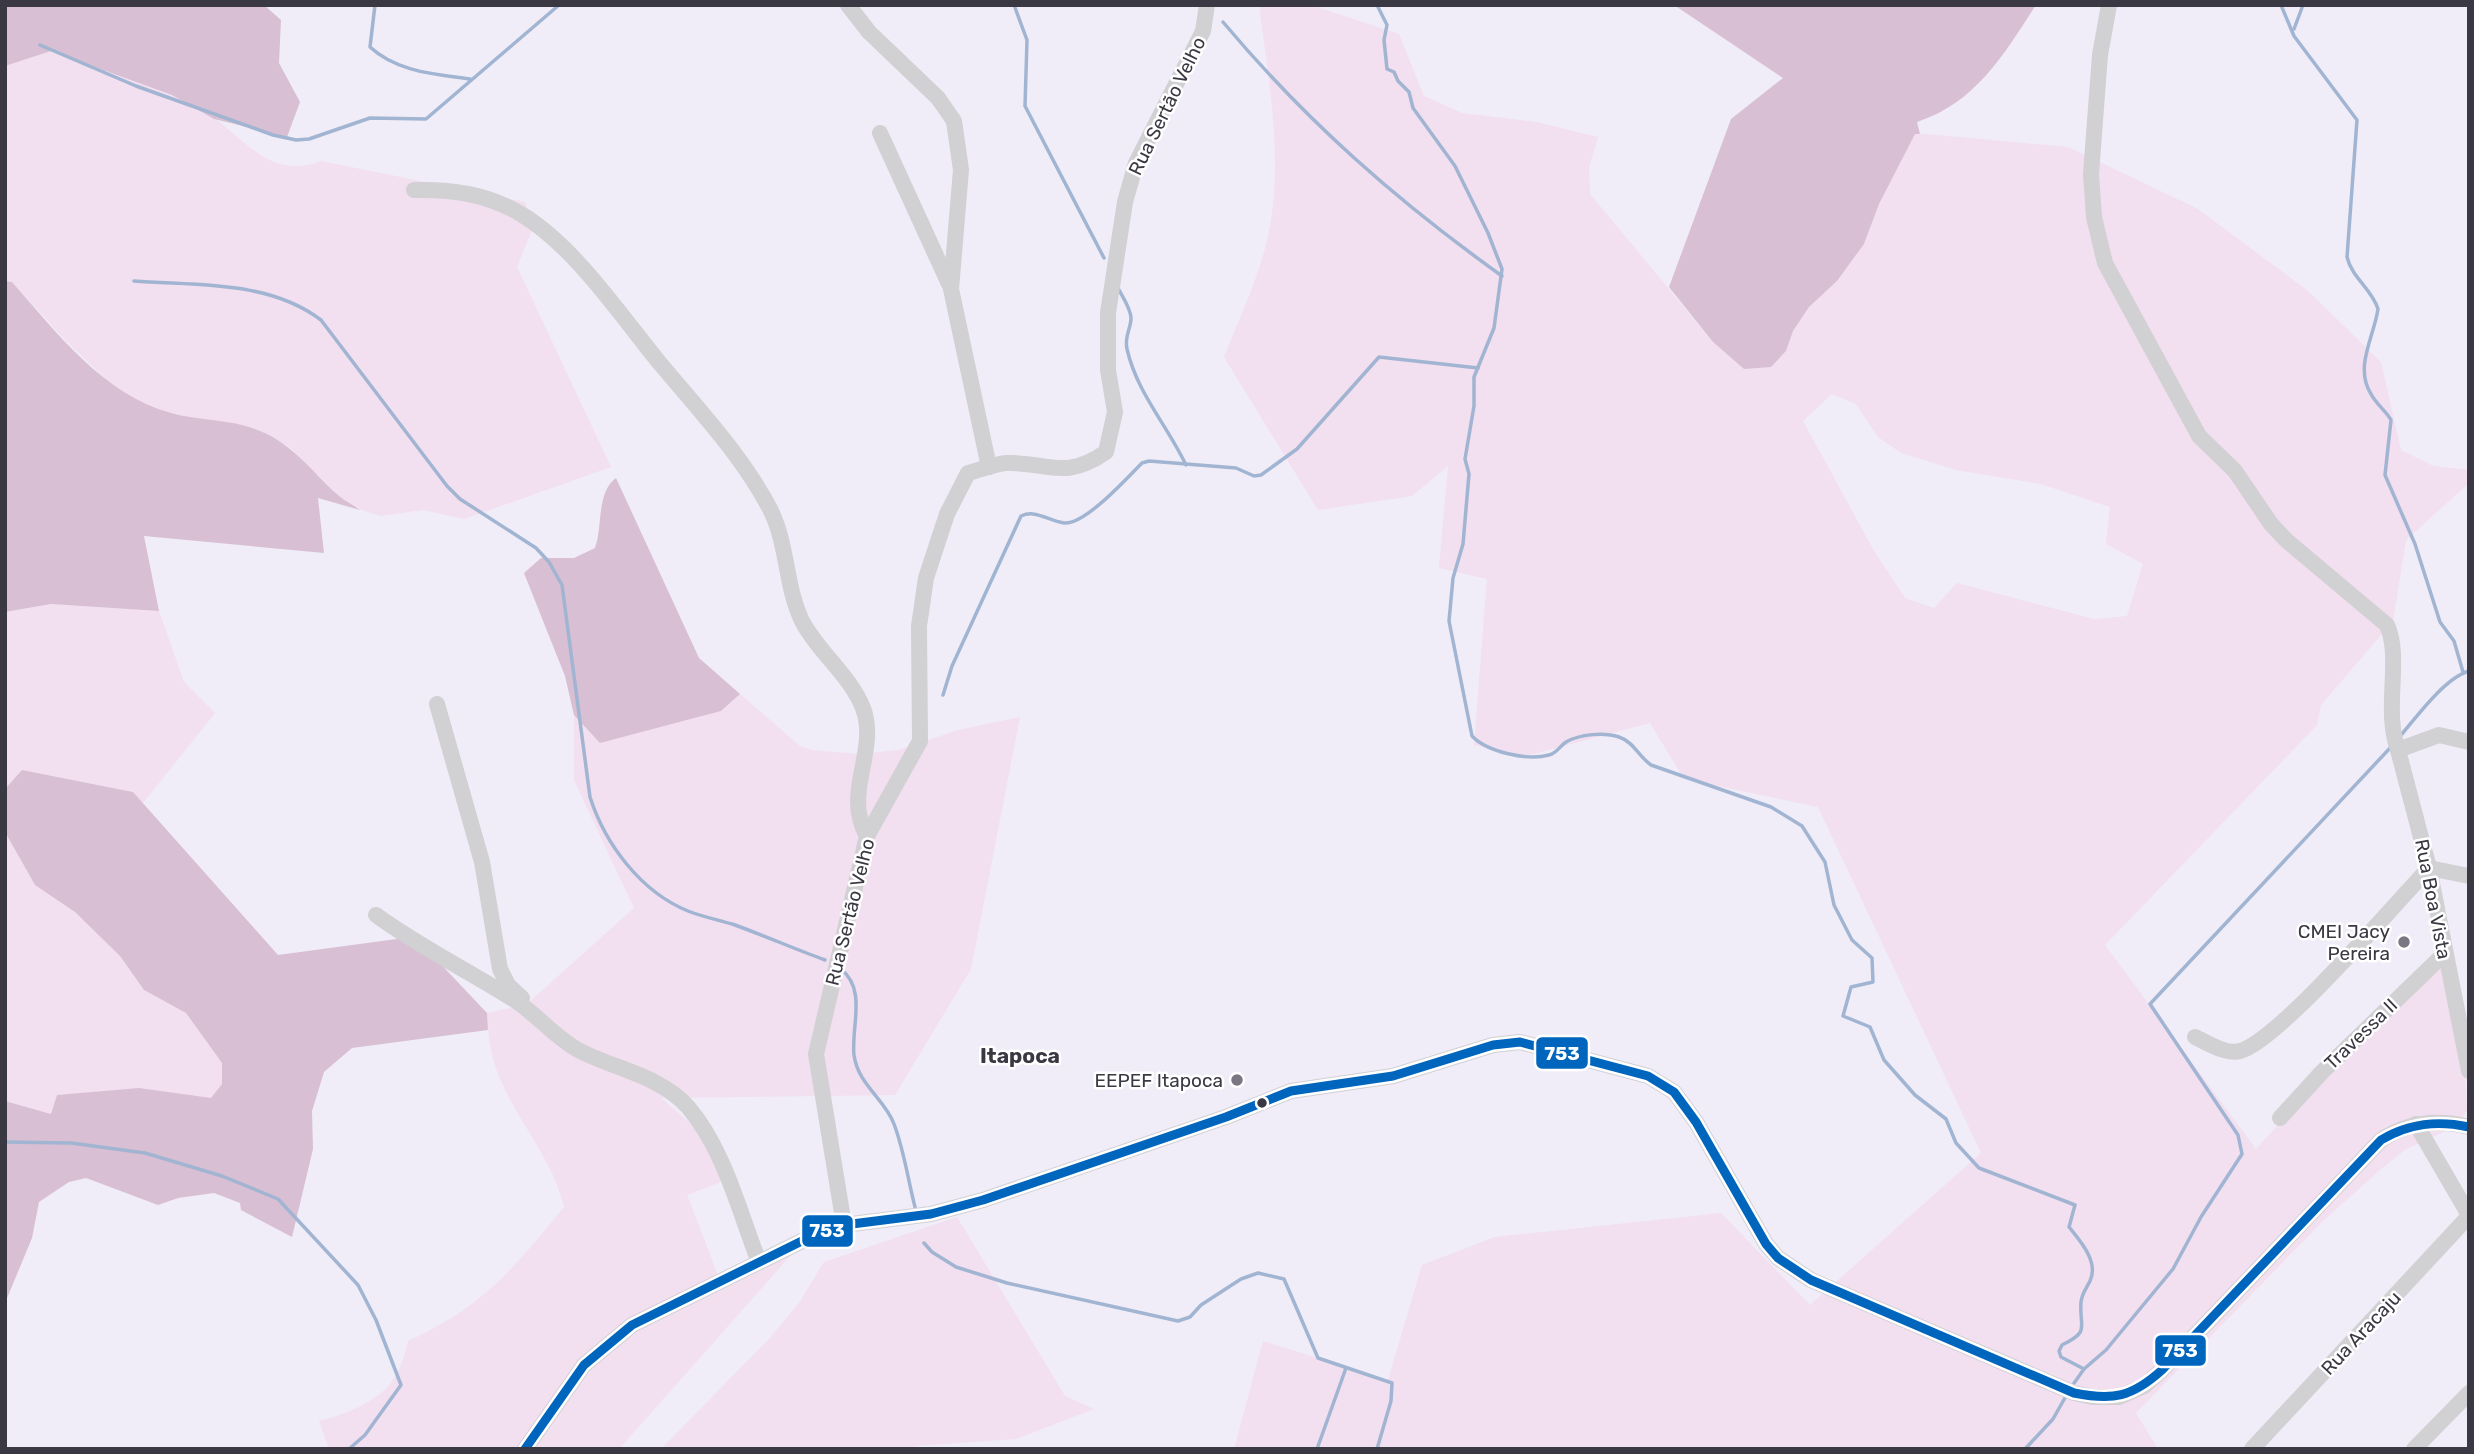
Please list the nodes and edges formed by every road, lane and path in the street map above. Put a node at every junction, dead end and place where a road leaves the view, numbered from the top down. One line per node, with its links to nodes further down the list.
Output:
1 (848, 5): 6 (street)
2 (1207, 5): 7 (street, Rua Sertão Velho)
3 (2109, 5): 10 (street, Rua Boa Vista)
4 (880, 133): 6 (street)
5 (414, 190): 11 (street)
6 (951, 289): 7 (street)
7 (989, 467): 11 (street, Rua Sertão Velho)
8 (437, 704): 16 (street)
9 (2469, 742): 10 (street)
10 (2398, 750): 12 (street, Rua Boa Vista)
11 (867, 836): 23 (street, Rua Sertão Velho)
12 (2429, 868): 13 (street); 15 (street, Rua Boa Vista); 17 (street)
13 (2469, 876)
14 (376, 915): 16 (street)
15 (2444, 954): 18 (street, Rua Boa Vista); 19 (street, Travessa II)
16 (535, 1015): 24 (street)
17 (2195, 1037)
18 (2469, 1072)
19 (2280, 1118)
20 (2416, 1124): 21 (street); 22 (street); 23 (street)
21 (2469, 1127)
22 (2469, 1215): 27 (street, Rua Aracaju)
23 (844, 1225): 24 (street)
24 (759, 1262): 26 (street)
25 (2469, 1393): 28 (street)
26 (525, 1449)
27 (2252, 1449)
28 (2414, 1449)

